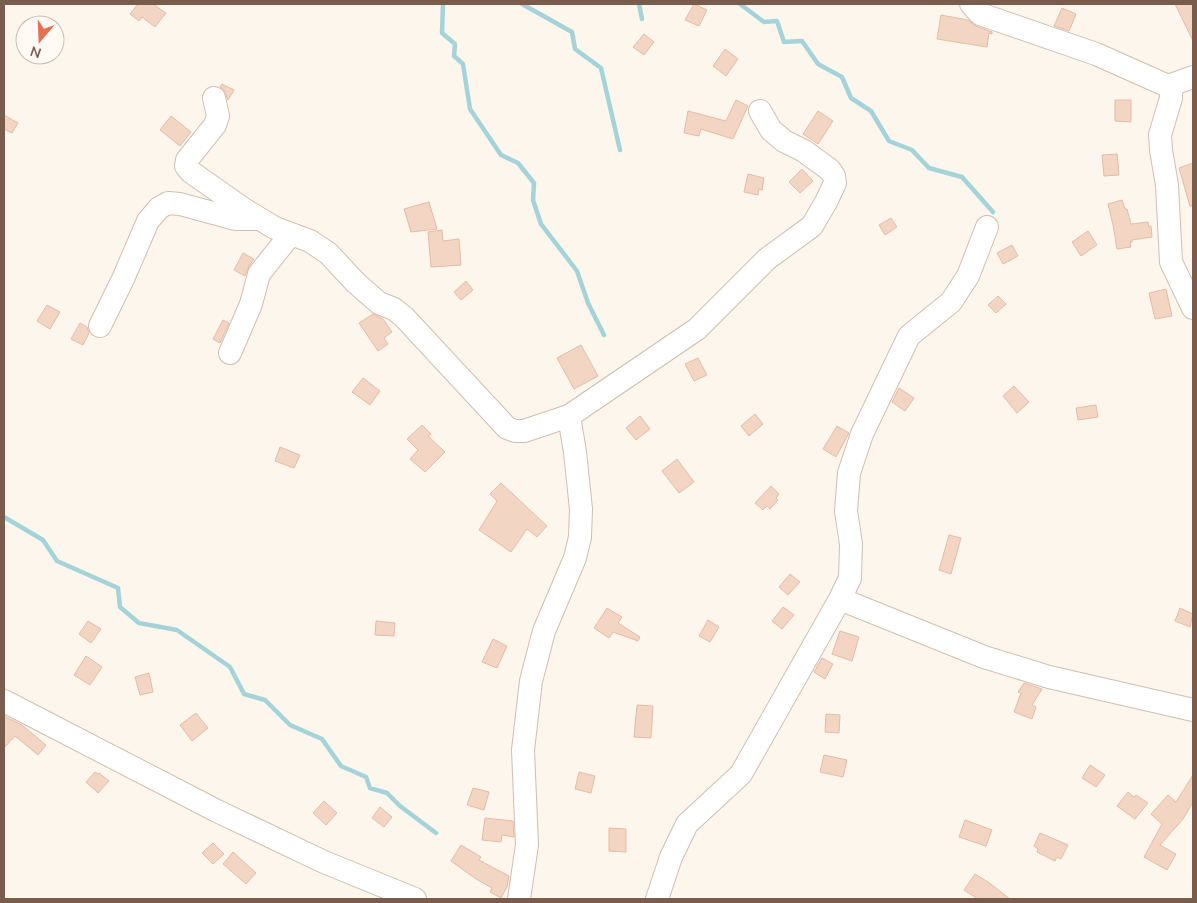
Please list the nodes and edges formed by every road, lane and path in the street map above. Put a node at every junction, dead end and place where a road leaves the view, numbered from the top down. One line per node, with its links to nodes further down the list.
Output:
1 (971, 4): 3 (street)
2 (1193, 77): 3 (street)
3 (1168, 86): 9 (street)
4 (214, 98): 6 (street)
5 (760, 111): 12 (street)
6 (260, 219): 8 (street); 10 (street)
7 (986, 227): 13 (street)
8 (290, 235): 11 (street); 12 (street)
9 (1193, 308)
10 (100, 326)
11 (230, 353)
12 (569, 416): 17 (street)
13 (840, 599): 15 (street); 18 (street)
14 (4, 701): 16 (street)
15 (1193, 710)
16 (415, 899)
17 (519, 899)
18 (657, 899)

